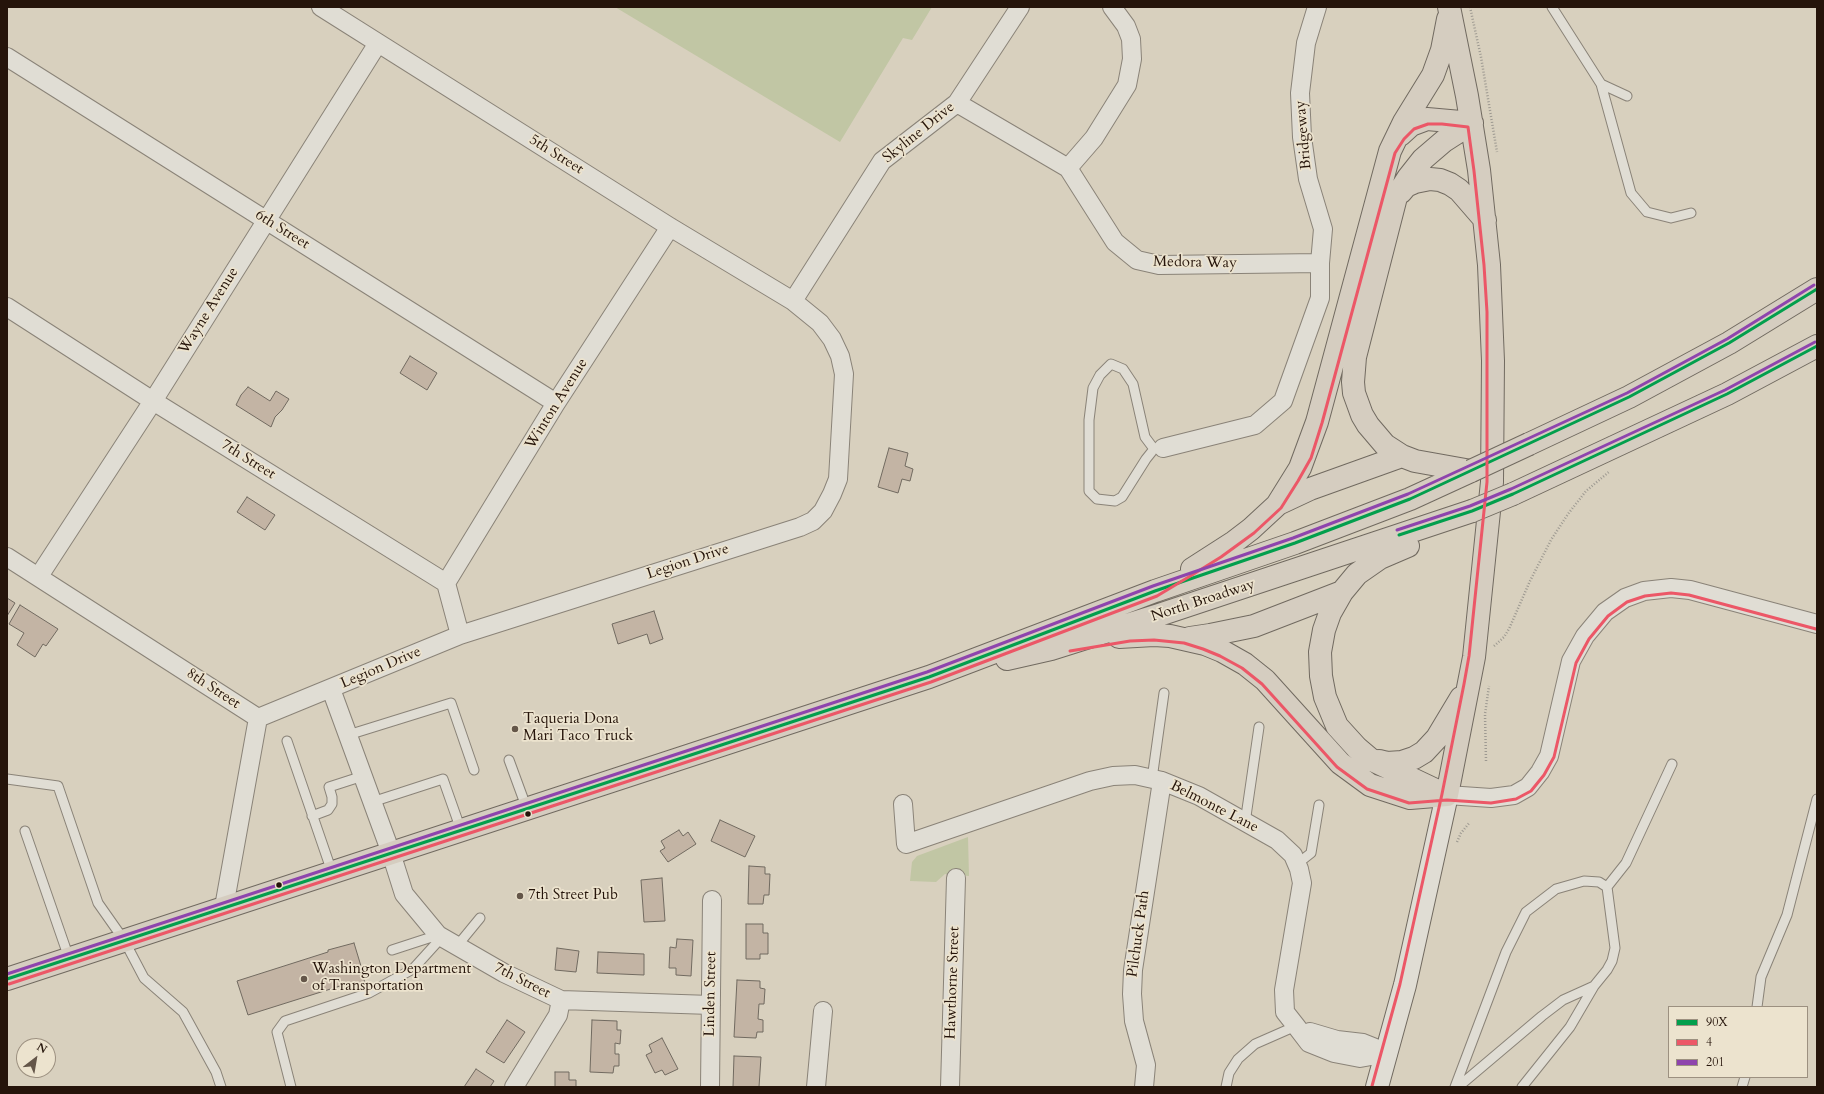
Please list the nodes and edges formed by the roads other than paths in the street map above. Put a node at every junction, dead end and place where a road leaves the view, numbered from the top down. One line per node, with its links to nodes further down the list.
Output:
1 (321, 7): 7 (street, 5th Street)
2 (1020, 7): 11 (street, Skyline Drive)
3 (1112, 7): 14 (street)
4 (1317, 7): 20 (street, Bridgeway)
5 (1552, 7): 9 (lane)
6 (1449, 8): 12 (main road); 13 (main road)
7 (378, 43): 17 (street, Wayne Avenue); 19 (street, 5th Street)
8 (7, 57): 17 (street, 6th Street)
9 (1601, 84): 10 (lane); 16 (lane)
10 (1627, 96)
11 (957, 103): 14 (street, Medora Way); 22 (street, Skyline Drive)
12 (1472, 123): 13 (main road); 15 (main road); 18 (main road)
13 (1390, 151): 30 (main road)
14 (1068, 168): 20 (street, Medora Way)
15 (1396, 197): 18 (main road); 28 (main road)
16 (1691, 213)
17 (266, 220): 25 (street, Wayne Avenue); 26 (street, 6th Street)
18 (1485, 220): 42 (main road)
19 (670, 227): 22 (street, 5th Street); 26 (street, Winton Avenue)
20 (1320, 263): 27 (street, Bridgeway)
21 (1815, 291): 29 (main road, North Broadway, bridge)
22 (793, 301): 38 (street, Legion Drive)
23 (7, 307): 25 (street, 7th Street)
24 (1817, 346): 31 (main road, bridge)
25 (153, 401): 33 (street, Wayne Avenue); 34 (street, 7th Street)
26 (556, 403): 34 (street, Winton Avenue)
27 (1159, 449): 27 (lane)
28 (1402, 456): 29 (main road); 30 (main road)
29 (1471, 471): 35 (main road, North Broadway)
30 (1276, 505): 35 (main road)
31 (1472, 511): 36 (main road); 40 (main road, North Broadway)
32 (7, 557): 33 (street, 8th Street)
33 (39, 576): 45 (street, 8th Street)
34 (446, 583): 38 (street)
35 (1155, 591): 41 (main road, North Broadway)
36 (1342, 592): 39 (main road); 49 (main road)
37 (1817, 624): 56 (street)
38 (460, 635): 43 (street, Legion Drive)
39 (1185, 638): 40 (main road); 56 (main road)
40 (1051, 649): 41 (main road, North Broadway)
41 (929, 677): 61 (main road, North Broadway)
42 (1469, 685): 49 (main road); 56 (main road)
43 (331, 689): 45 (street, Legion Drive); 47 (street)
44 (1164, 693): 55 (lane)
45 (258, 718): 72 (street)
46 (1259, 727): 63 (lane)
47 (348, 735): 52 (lane); 53 (street)
48 (287, 741): 62 (lane)
49 (1370, 759): 56 (main road)
50 (509, 760): 61 (lane)
51 (1672, 764): 70 (lane)
52 (474, 770)
53 (362, 776): 58 (street); 62 (lane)
54 (7, 779): 75 (lane)
55 (1157, 780): 59 (street, Belmonte Lane); 63 (street, Belmonte Lane); 93 (street, Pilchuck Path)
56 (1447, 795): 86 (main road)
57 (1817, 799): 83 (lane)
58 (372, 802): 64 (lane); 66 (street)
59 (903, 804)
60 (1319, 806): 67 (lane)
61 (527, 809): 64 (main road, North Broadway)
62 (312, 816): 68 (lane)
63 (1245, 823): 67 (street, Belmonte Lane)
64 (461, 830): 66 (main road, North Broadway)
65 (25, 831): 78 (lane)
66 (391, 853): 68 (main road, North Broadway); 74 (street, 7th Street)
67 (1297, 864): 85 (street, Belmonte Lane)
68 (332, 872): 72 (main road, North Broadway)
69 (956, 878): 92 (street, Hawthorne Street)
70 (1607, 887): 80 (lane); 96 (lane)
71 (712, 900): 82 (street, Linden Street)
72 (224, 907): 75 (main road, North Broadway)
73 (480, 918): 76 (lane)
74 (440, 936): 76 (street, 7th Street); 77 (lane); 88 (lane)
75 (124, 940): 78 (main road, North Broadway); 87 (lane)
76 (457, 946): 81 (street, 7th Street)
77 (392, 950)
78 (69, 958): 79 (main road, North Broadway)
79 (7, 979)
80 (1594, 986): 96 (lane); 97 (lane)
81 (561, 1000): 82 (street, 7th Street); 89 (street)
82 (711, 1005): 90 (street, Linden Street)
83 (1757, 1006)
84 (823, 1011): 91 (street)
85 (1296, 1026): 86 (street); 94 (lane)
86 (1388, 1053): 95 (main road)
87 (221, 1087)
88 (291, 1087)
89 (514, 1087)
90 (710, 1087)
91 (816, 1087)
92 (950, 1087)
93 (1144, 1087)
94 (1226, 1087)
95 (1378, 1087)
96 (1457, 1087)
97 (1522, 1087)

